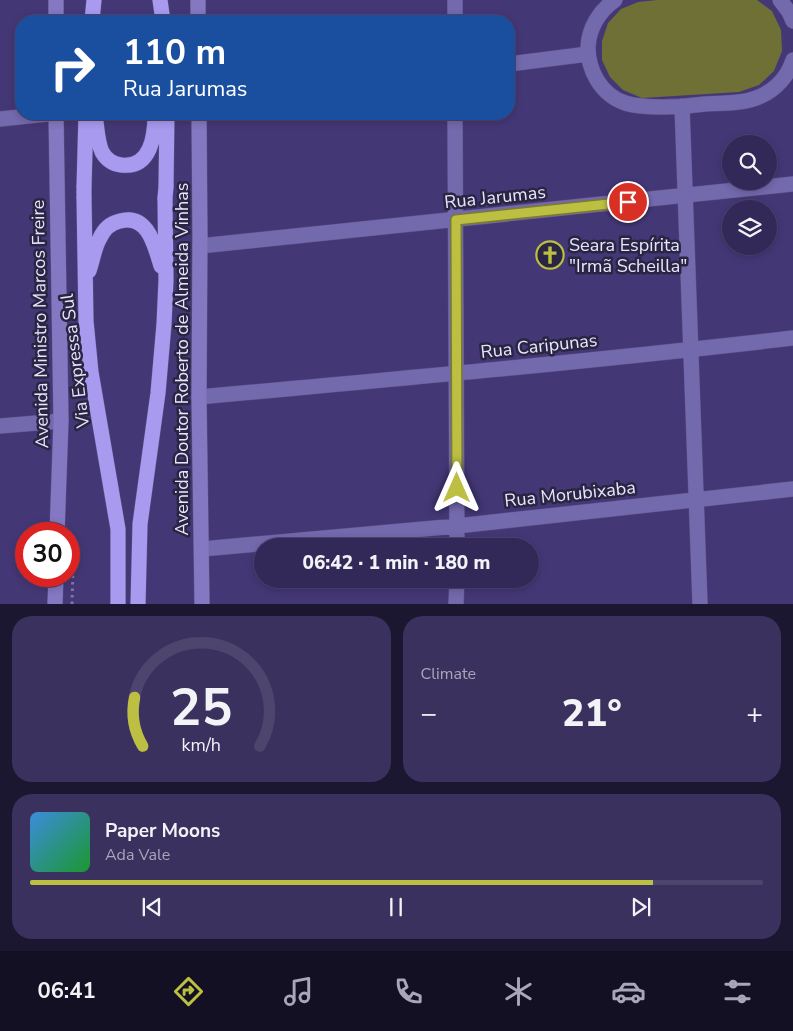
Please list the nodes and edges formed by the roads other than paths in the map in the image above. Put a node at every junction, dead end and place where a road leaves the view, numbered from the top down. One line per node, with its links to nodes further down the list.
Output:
1 (56, 0): 8 (main road)
2 (94, 0): 9 (highway)
3 (160, 0): 10 (highway)
4 (198, 0): 11 (main road)
5 (455, 0): 12 (street)
6 (615, 0): 14 (street)
7 (780, 0): 13 (street)
8 (56, 15)
9 (93, 15)
10 (162, 15)
11 (198, 15)
12 (455, 15)
13 (793, 21)
14 (588, 54): 16 (street); 17 (street)
15 (793, 60): 17 (street)
16 (515, 63)
17 (682, 106): 28 (street)
18 (15, 117): 19 (street)
19 (0, 119)
20 (56, 120): 37 (main road, Avenida Ministro Marcos Freire)
21 (86, 120): 32 (highway, Via Expressa Sul)
22 (96, 120): 23 (highway)
23 (155, 120)
24 (167, 120): 31 (highway)
25 (199, 120): 30 (main road, Avenida Doutor Roberto de Almeida Vinhas)
26 (455, 120): 29 (street)
27 (793, 184): 28 (street, Rua Jarumas)
28 (686, 196): 29 (street, Rua Jarumas); 34 (street)
29 (456, 220): 30 (street, Rua Jarumas); 35 (street)
30 (200, 246): 36 (main road, Avenida Doutor Roberto de Almeida Vinhas)
31 (166, 280): 32 (highway); 49 (highway)
32 (85, 284): 48 (highway, Via Expressa Sul)
33 (793, 338): 34 (street, Rua Caripunas)
34 (691, 350): 35 (street, Rua Caripunas); 40 (street)
35 (456, 374): 36 (street, Rua Caripunas); 42 (street)
36 (199, 397): 44 (main road, Avenida Doutor Roberto de Almeida Vinhas)
37 (61, 421): 38 (street); 41 (main road, Avenida Ministro Marcos Freire)
38 (0, 426)
39 (793, 489): 40 (street, Rua Morubixaba)
40 (696, 500): 42 (street, Rua Morubixaba); 52 (street)
41 (57, 522)
42 (458, 526): 43 (street); 44 (street, Rua Morubixaba)
43 (457, 538)
44 (202, 549): 50 (main road, Avenida Doutor Roberto de Almeida Vinhas)
45 (56, 587): 47 (main road)
46 (457, 588): 51 (street)
47 (55, 604)
48 (118, 604)
49 (138, 604)
50 (202, 604)
51 (456, 604)
52 (700, 604)

